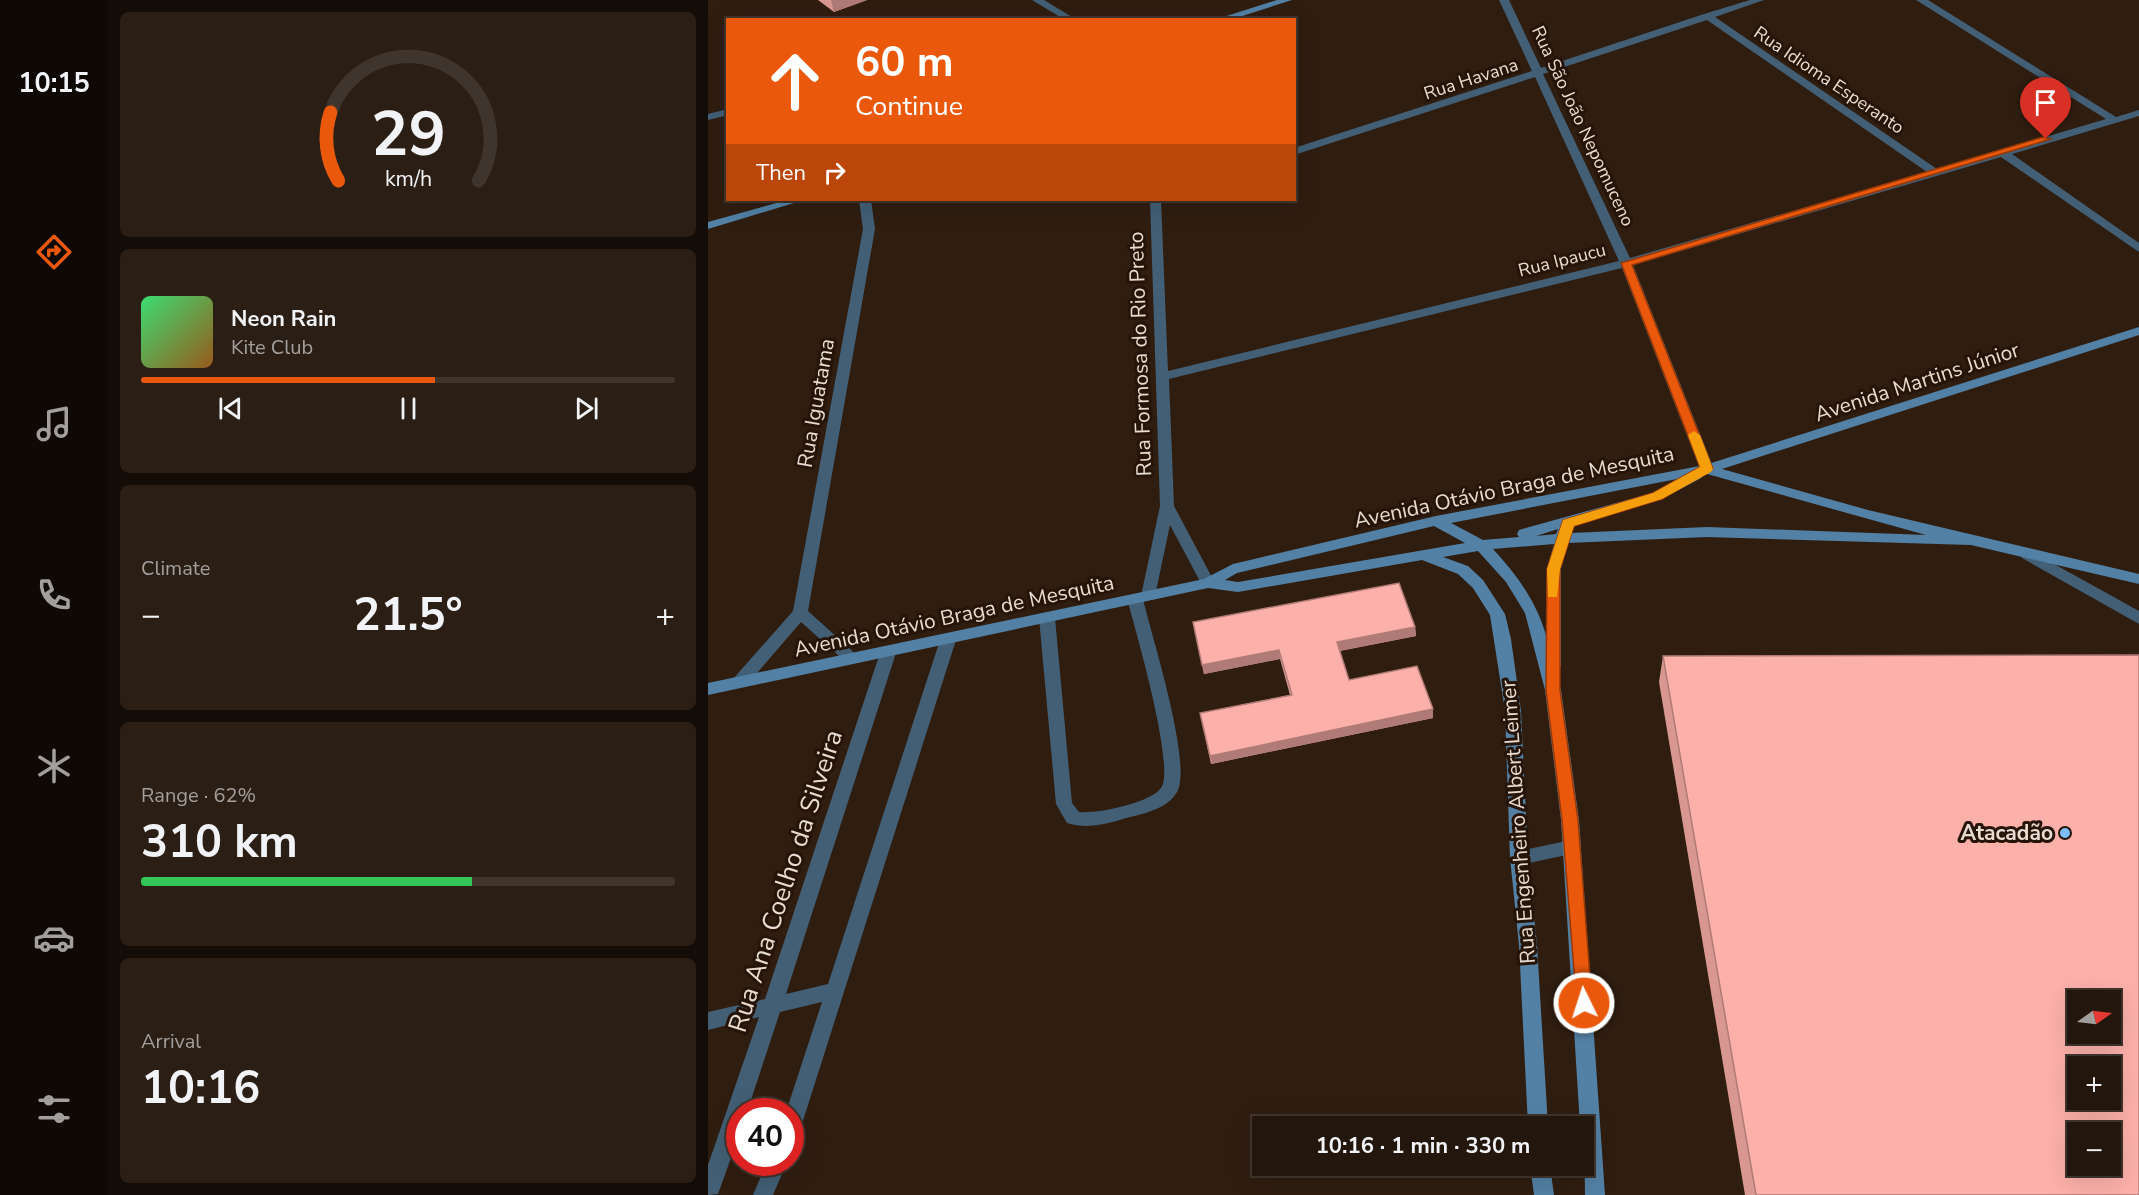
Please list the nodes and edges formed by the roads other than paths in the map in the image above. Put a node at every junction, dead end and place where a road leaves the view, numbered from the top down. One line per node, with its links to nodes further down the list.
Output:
1 (1038, 0): 7 (street)
2 (1287, 0): 8 (main road)
3 (1503, 0): 9 (street, Rua São João Nepomuceno)
4 (1759, 0): 6 (street, Rua Havana)
5 (1921, 0): 13 (street)
6 (1707, 16): 9 (street, Rua Havana); 16 (street, Rua Idioma Esperanto)
7 (1070, 18)
8 (1225, 18)
9 (1539, 74): 14 (street, Rua Havana); 22 (street, Rua São João Nepomuceno)
10 (726, 112): 12 (street)
11 (2139, 112): 13 (street, Rua Ipaucu)
12 (708, 117)
13 (2114, 120): 15 (street, Rua Ipaucu)
14 (1296, 151)
15 (2002, 152): 16 (street, Rua Ipaucu); 21 (street)
16 (1933, 171): 22 (street, Rua Ipaucu)
17 (795, 201): 20 (main road)
18 (865, 201): 37 (street, Rua Iguatama)
19 (1155, 201): 24 (street, Rua Formosa do Rio Preto)
20 (708, 226)
21 (2138, 248)
22 (1626, 263): 24 (street, Rua Ipaucu); 25 (street, Rua São João Nepomuceno)
23 (2139, 331): 25 (main road, Avenida Martins Júnior)
24 (1162, 377): 26 (street, Rua Formosa do Rio Preto)
25 (1707, 469): 27 (main road, Avenida Otávio Braga de Mesquita); 28 (main road); 30 (main road, Avenida Otávio Braga de Mesquita)
26 (1167, 506): 35 (street, Rua Formosa do Rio Preto); 36 (street, Rua Formosa do Rio Preto)
27 (1436, 521): 31 (main road, Rua Engenheiro Albert Leimer); 35 (main road, Avenida Otávio Braga de Mesquita)
28 (1568, 523): 29 (main road); 31 (main road)
29 (1562, 538): 30 (main road, Avenida Otávio Braga de Mesquita); 31 (main road, Avenida Otávio Braga de Mesquita); 45 (main road)
30 (1969, 541): 32 (main road, Avenida Otávio Braga de Mesquita)
31 (1481, 545): 33 (main road, Avenida Otávio Braga de Mesquita); 45 (main road, Rua Engenheiro Albert Leimer)
32 (2027, 554): 34 (main road, Avenida Otávio Braga de Mesquita); 39 (street)
33 (1426, 556): 35 (main road, Avenida Otávio Braga de Mesquita); 47 (main road, Rua Engenheiro Albert Leimer)
34 (2139, 579)
35 (1208, 583): 36 (main road, Avenida Otávio Braga de Mesquita)
36 (1141, 598): 38 (main road, Avenida Otávio Braga de Mesquita); 38 (street)
37 (800, 613): 42 (street); 43 (street)
38 (1047, 618): 40 (main road, Avenida Otávio Braga de Mesquita)
39 (2139, 618)
40 (948, 640): 41 (main road, Avenida Otávio Braga de Mesquita); 48 (street)
41 (888, 652): 42 (main road, Avenida Otávio Braga de Mesquita); 49 (street, Rua Ana Coelho da Silveira)
42 (853, 660): 43 (main road, Avenida Otávio Braga de Mesquita)
43 (739, 683): 44 (main road, Avenida Otávio Braga de Mesquita)
44 (708, 689)
45 (1553, 690): 46 (main road, Rua Engenheiro Albert Leimer)
46 (1571, 847): 47 (street); 58 (main road, Rua Engenheiro Albert Leimer)
47 (1520, 858): 52 (main road, Rua Engenheiro Albert Leimer)
48 (834, 991): 49 (street); 51 (street)
49 (773, 1005): 50 (street); 55 (street, Rua Ana Coelho da Silveira)
50 (708, 1021)
51 (800, 1098)
52 (1537, 1116)
53 (771, 1176): 56 (street)
54 (1541, 1176): 57 (main road)
55 (708, 1194)
56 (763, 1195)
57 (1544, 1195)
58 (1595, 1195)

